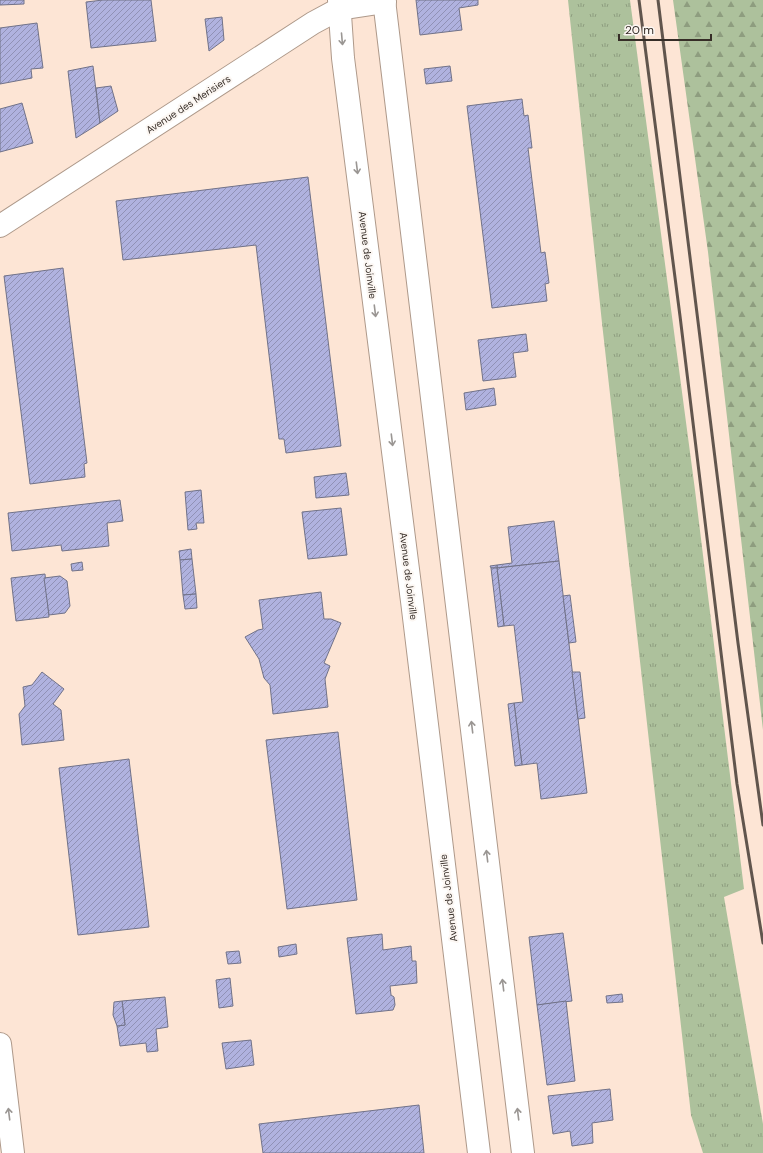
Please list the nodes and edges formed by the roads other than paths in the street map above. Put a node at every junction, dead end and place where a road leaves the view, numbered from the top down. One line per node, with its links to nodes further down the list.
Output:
1 (385, 1): 2 (main road, Avenue des Merisiers); 7 (main road, one-way to 1)
2 (339, 4): 3 (main road, Avenue des Merisiers); 6 (main road, Avenue de Joinville, one-way to 6)
3 (0, 226)
4 (0, 1044): 5 (main road, one-way to 4)
5 (13, 1153)
6 (479, 1153)
7 (523, 1153)

